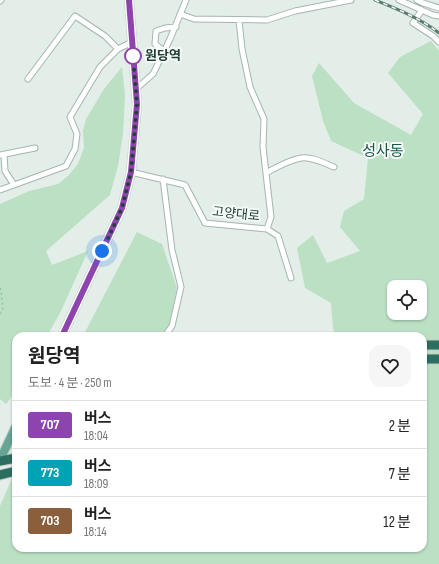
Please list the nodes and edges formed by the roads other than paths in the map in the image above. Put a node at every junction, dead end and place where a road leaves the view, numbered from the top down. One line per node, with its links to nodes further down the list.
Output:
1 (129, 0): 12 (main road)
2 (186, 0): 8 (street)
3 (351, 0): 10 (street)
4 (399, 0): 7 (street)
5 (417, 0): 6 (street)
6 (439, 8)
7 (422, 10): 9 (street); 13 (street)
8 (180, 14): 10 (street); 11 (street)
9 (439, 16)
10 (238, 20): 22 (street, 고양대로)
11 (176, 27): 15 (street); 15 (street)
12 (132, 42): 14 (street); 17 (main road)
13 (439, 42)
14 (118, 49): 16 (street); 24 (street)
15 (164, 51): 17 (street)
16 (28, 79)
17 (136, 89): 21 (main road)
18 (35, 148): 19 (street)
19 (2, 155): 24 (street)
20 (334, 167): 22 (street)
21 (131, 172): 23 (street, 고양대로); 28 (main road)
22 (266, 172): 26 (street, 고양대로)
23 (163, 180): 26 (street, 고양대로); 29 (street)
24 (14, 184): 25 (street)
25 (0, 190)
26 (267, 229): 27 (street, 고양대로)
27 (291, 278)
28 (64, 332)
29 (168, 332)
30 (427, 345): 31 (highway)
31 (439, 345)
32 (427, 359): 33 (highway)
33 (439, 359)
34 (12, 437): 36 (main road)
35 (12, 459): 36 (highway)
36 (0, 461)
37 (12, 472): 38 (highway)
38 (0, 475)

